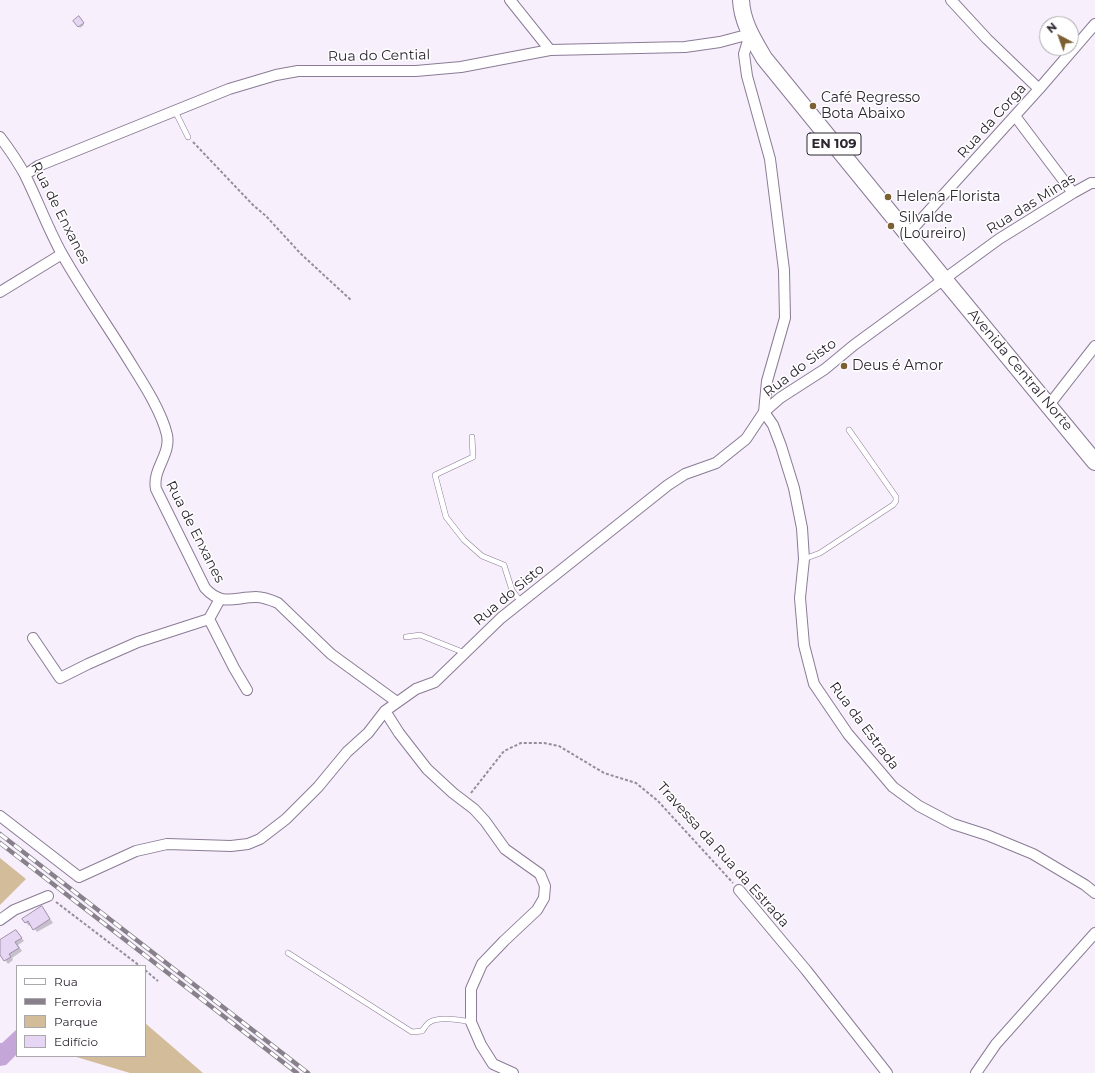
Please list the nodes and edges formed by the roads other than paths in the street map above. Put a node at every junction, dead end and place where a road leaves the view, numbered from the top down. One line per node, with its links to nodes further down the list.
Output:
1 (510, 0): 6 (street)
2 (741, 0): 5 (main road, EN 109)
3 (951, 0): 7 (street)
4 (1095, 24): 7 (street, Rua da Corga)
5 (750, 34): 6 (street, Rua do Cential); 15 (main road, EN 109); 21 (street)
6 (550, 50): 8 (street, Rua do Cential)
7 (1039, 89): 9 (street, Rua da Corga)
8 (175, 111): 11 (lane); 12 (street, Rua do Cential)
9 (1015, 116): 14 (street); 15 (street, Rua da Corga)
10 (0, 137): 12 (street, Rua de Enxanes)
11 (188, 137)
12 (25, 175): 16 (street, Rua de Enxanes)
13 (1095, 183): 14 (street, Rua das Minas)
14 (1073, 193): 17 (street, Rua das Minas)
15 (908, 234): 17 (main road, EN 109)
16 (62, 254): 18 (street); 26 (street, Rua de Enxanes)
17 (944, 279): 20 (main road, Avenida Central Norte / EN 109); 21 (street, Rua do Sisto)
18 (0, 292)
19 (1095, 346): 20 (street)
20 (1049, 405): 24 (main road, Avenida Central Norte / EN 109)
21 (764, 412): 25 (street, Rua da Estrada); 27 (street, Rua do Sisto)
22 (849, 430): 25 (lane)
23 (472, 437): 27 (lane)
24 (1095, 462)
25 (804, 558): 37 (street, Rua da Estrada)
26 (220, 599): 28 (street); 33 (street, Rua de Enxanes)
27 (521, 602): 31 (street, Rua do Sisto)
28 (209, 619): 30 (street); 32 (street)
29 (406, 637): 31 (lane)
30 (33, 638)
31 (465, 653): 33 (street, Rua do Sisto)
32 (247, 690)
33 (397, 702): 34 (street, Rua do Sisto)
34 (385, 711): 35 (street, Rua do Sisto); 42 (street)
35 (0, 816)
36 (739, 890): 44 (street, Travessa da Rua da Estrada)
37 (1095, 893)
38 (48, 896): 39 (street)
39 (0, 920)
40 (1095, 933): 45 (street)
41 (288, 954): 42 (lane)
42 (471, 1022): 43 (street)
43 (513, 1073)
44 (887, 1073)
45 (976, 1073)

